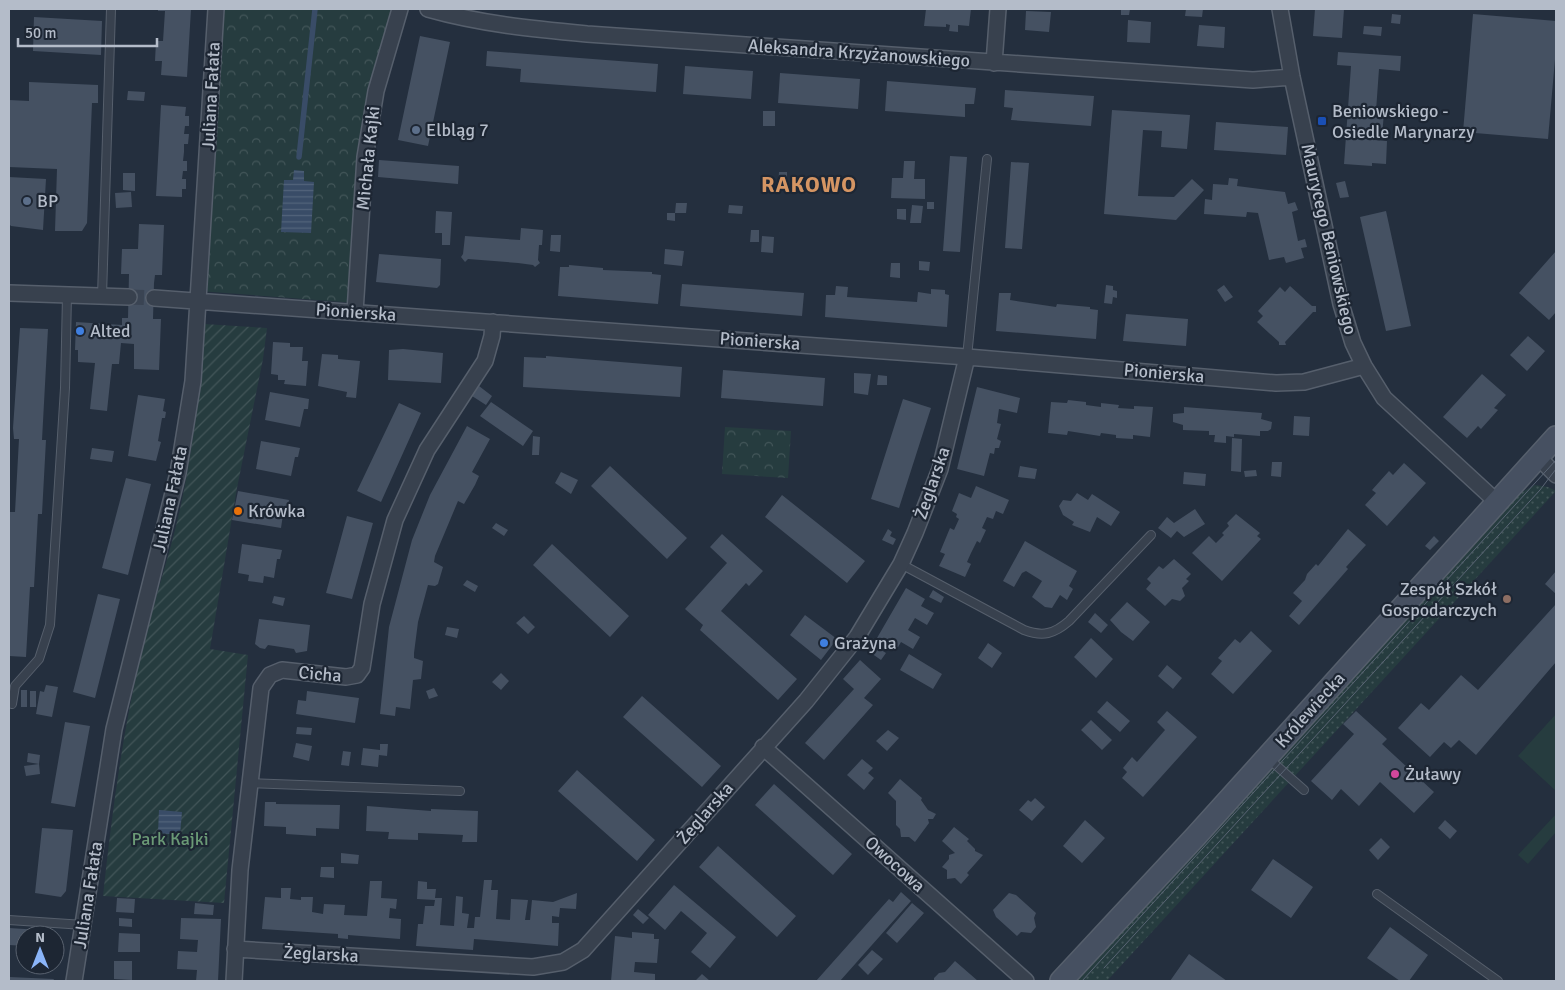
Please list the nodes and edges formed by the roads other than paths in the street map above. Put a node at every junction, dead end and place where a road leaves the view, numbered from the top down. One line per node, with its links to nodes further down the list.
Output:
1 (111, 9): 12 (lane)
2 (216, 9): 15 (street, Juliana Fałata)
3 (400, 9): 16 (street, Michała Kajki)
4 (428, 9): 7 (street, Aleksandra Krzyżanowskiego)
5 (998, 9): 7 (street)
6 (1280, 9): 8 (street, Maurycego Beniowskiego)
7 (994, 63): 8 (street, Aleksandra Krzyżanowskiego)
8 (1292, 77): 19 (street, Maurycego Beniowskiego)
9 (987, 159): 18 (lane)
10 (9, 292): 11 (street)
11 (67, 295): 12 (street); 26 (lane)
12 (102, 296): 13 (street)
13 (129, 297)
14 (154, 298): 15 (street, Pionierska)
15 (198, 300): 16 (street, Pionierska); 34 (street, Juliana Fałata)
16 (355, 312): 17 (street, Pionierska)
17 (493, 322): 18 (street, Pionierska); 29 (street, Cicha)
18 (967, 357): 19 (street, Pionierska); 25 (street, Żeglarska)
19 (1364, 366): 23 (street, Maurycego Beniowskiego)
20 (1556, 437): 21 (main road, Królewiecka)
21 (1538, 458): 22 (street); 23 (main road, Królewiecka)
22 (1556, 475)
23 (1498, 503): 28 (main road, Królewiecka)
24 (1151, 535): 25 (lane)
25 (901, 564): 27 (street, Żeglarska)
26 (12, 704)
27 (763, 747): 35 (street, Żeglarska); 38 (street, Owocowa)
28 (1267, 758): 30 (lane); 39 (main road, Królewiecka)
29 (250, 783): 31 (lane); 35 (street, Cicha)
30 (1304, 790)
31 (460, 791)
32 (1377, 894): 40 (lane)
33 (9, 920): 34 (lane)
34 (84, 925): 36 (street, Juliana Fałata)
35 (235, 949): 37 (street, Cicha)
36 (74, 981)
37 (234, 981)
38 (1026, 981)
39 (1061, 981)
40 (1498, 981)

